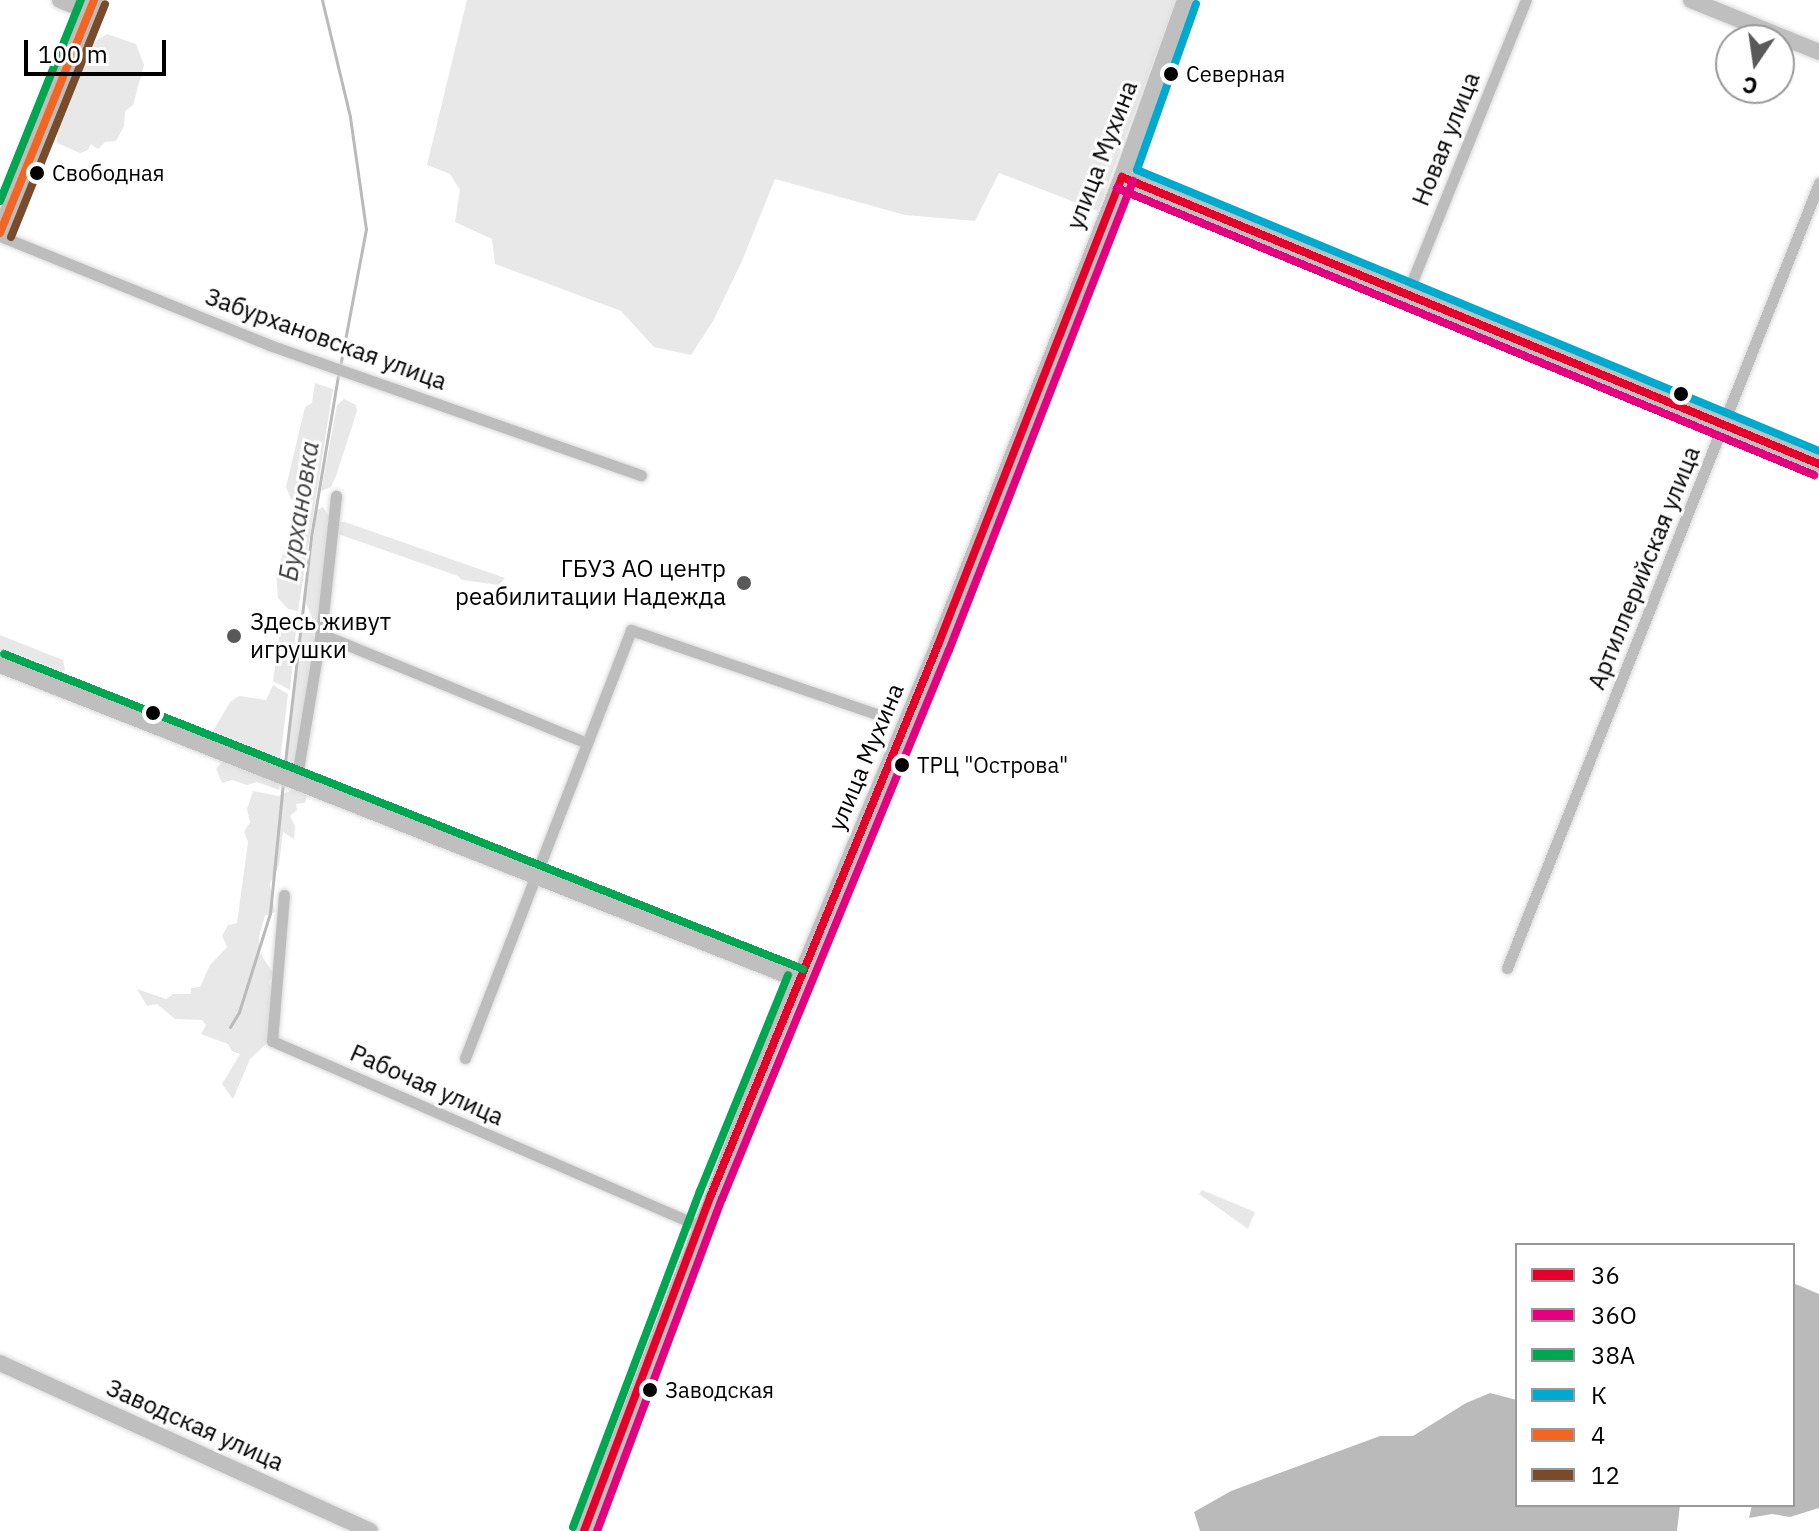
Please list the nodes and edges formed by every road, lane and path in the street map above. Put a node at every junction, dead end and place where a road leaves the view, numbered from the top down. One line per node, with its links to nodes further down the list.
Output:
1 (60, 0): 5 (street)
2 (1185, 0): 7 (street, улица Мухина)
3 (1526, 0): 10 (street, Новая улица)
4 (1691, 0): 6 (street)
5 (92, 6): 9 (main road)
6 (1819, 52)
7 (1122, 177): 10 (street); 23 (street, улица Мухина)
8 (1819, 183): 11 (street, Артиллерийская улица)
9 (0, 234): 13 (street, Забурхановская улица)
10 (1407, 294): 11 (street)
11 (1724, 425): 12 (street); 22 (street, Артиллерийская улица)
12 (1819, 464)
13 (641, 475)
14 (336, 496): 15 (street)
15 (321, 634): 18 (street); 19 (street)
16 (0, 665): 19 (street)
17 (879, 715): 18 (street)
18 (587, 743): 20 (street)
19 (287, 778): 20 (street)
20 (535, 876): 23 (street); 24 (street)
21 (284, 895): 25 (street, Рабочая улица)
22 (1507, 968)
23 (799, 980): 25 (street, улица Мухина)
24 (465, 1058)
25 (700, 1226): 28 (street, улица Мухина)
26 (0, 1363): 27 (street, Заводская улица)
27 (370, 1531)
28 (584, 1531)

